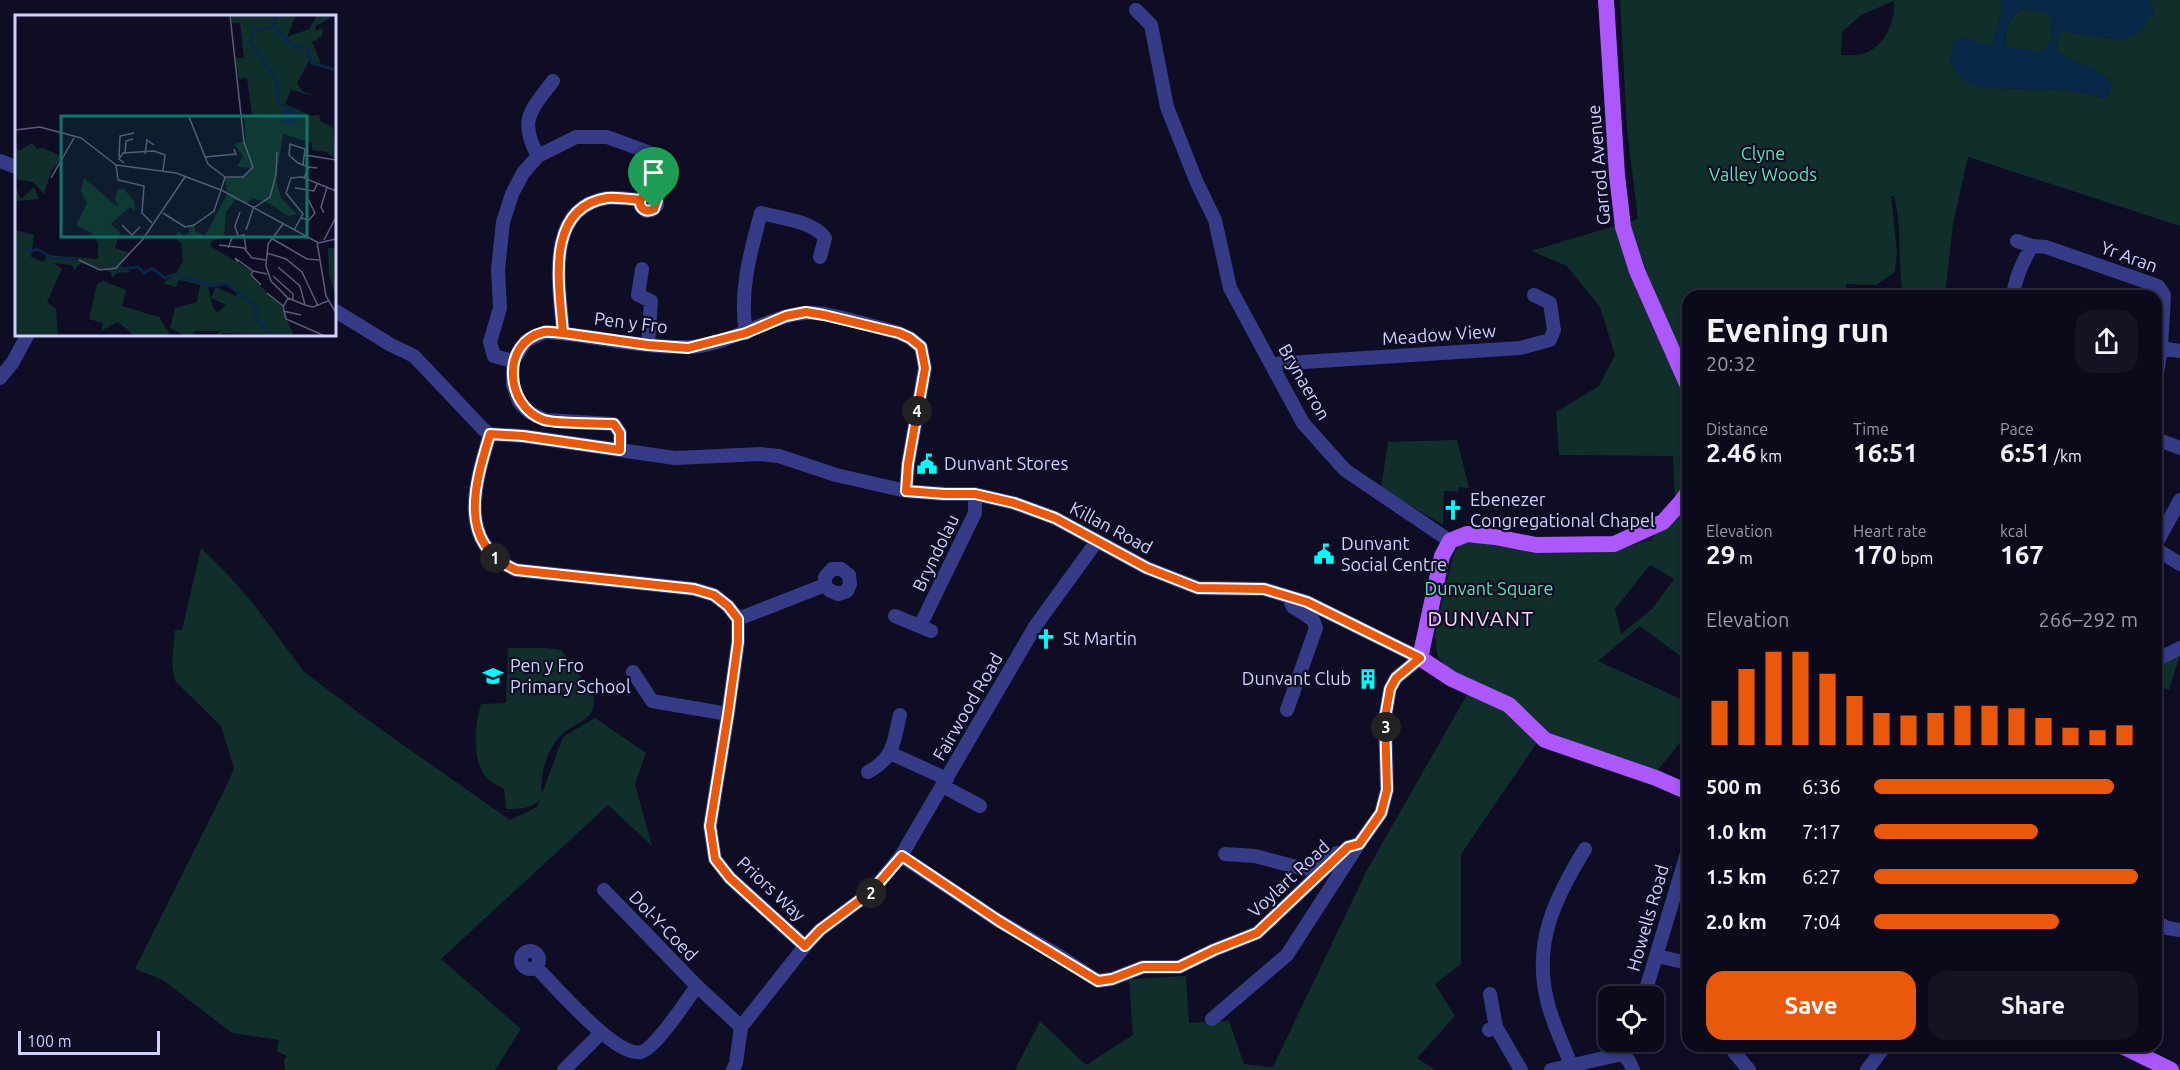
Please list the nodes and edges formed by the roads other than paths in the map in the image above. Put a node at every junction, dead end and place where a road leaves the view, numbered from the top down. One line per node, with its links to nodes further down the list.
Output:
1 (1606, 0): 27 (main road, Garrod Avenue)
2 (1136, 10): 26 (street, Brynaeron)
3 (553, 81): 5 (street)
4 (648, 152): 5 (street)
5 (538, 156): 25 (street)
6 (0, 161): 7 (street)
7 (15, 167)
8 (640, 200): 19 (street)
9 (2017, 241): 10 (street, Yr Aran)
10 (2031, 246): 13 (street); 14 (street, Yr Aran)
11 (820, 257): 20 (street)
12 (642, 269): 22 (street)
13 (2013, 290)
14 (2161, 290)
15 (2162, 292): 18 (street, Yr Aran)
16 (1534, 295): 26 (street, Meadow View)
17 (336, 311): 29 (street)
18 (2162, 330)
19 (563, 333): 22 (street, Pen y Fro); 25 (street, Pen y Fro)
20 (746, 333): 22 (street, Pen y Fro); 33 (street, Pen y Fro)
21 (27, 336): 28 (street)
22 (648, 345)
23 (2162, 348): 24 (street)
24 (2180, 351)
25 (513, 361): 32 (street)
26 (1273, 364): 39 (street, Brynaeron)
27 (1682, 372)
28 (0, 378)
29 (490, 434): 32 (street, Killan Road); 45 (street)
30 (2162, 441): 31 (street)
31 (2180, 448)
32 (620, 450): 33 (street, Killan Road)
33 (906, 491): 34 (street, Killan Road)
34 (975, 494): 38 (street, Killan Road); 44 (street, Bryndolau)
35 (2180, 500): 37 (street)
36 (1682, 502): 39 (main road)
37 (2162, 533)
38 (1097, 540): 43 (street, Killan Road); 55 (street, Fairwood Road)
39 (1450, 541): 48 (main road)
40 (2162, 553): 41 (street)
41 (2180, 564)
42 (825, 585): 45 (street)
43 (1288, 596): 48 (street, Killan Road); 50 (street)
44 (895, 616)
45 (738, 619): 51 (street, Priors Way)
46 (2180, 648): 47 (street)
47 (2162, 657)
48 (1420, 658): 56 (main road); 58 (street, Voylart Road)
49 (633, 672): 51 (street)
50 (1287, 710)
51 (728, 714): 66 (street, Priors Way)
52 (900, 715): 53 (street)
53 (890, 753): 54 (street); 55 (street)
54 (868, 772)
55 (945, 783): 57 (street); 61 (street, Fairwood Road)
56 (1682, 789)
57 (980, 806)
58 (1354, 845): 60 (street); 61 (street, Voylart Road); 73 (street)
59 (1585, 849): 79 (street)
60 (1225, 854)
61 (902, 856): 66 (street, Fairwood Road)
62 (1682, 871): 67 (street, Howells Road)
63 (604, 890): 70 (street, Dol-Y-Coed)
64 (2162, 925): 65 (street)
65 (2180, 930)
66 (805, 946): 74 (street, Fairwood Road)
67 (1657, 956): 68 (street); 71 (street, Howells Road)
68 (1682, 962)
69 (536, 967): 75 (street, Dol-Y-Coed)
70 (697, 986): 74 (street, Dol-Y-Coed); 75 (street, Dol-Y-Coed)
71 (1647, 986)
72 (1490, 994): 82 (street)
73 (1212, 1019)
74 (741, 1027): 81 (street)
75 (601, 1033): 80 (street)
76 (1734, 1052): 85 (street)
77 (1875, 1052): 86 (street)
78 (2134, 1052): 87 (main road)
79 (1571, 1065): 83 (street); 84 (street)
80 (564, 1070)
81 (733, 1070)
82 (1521, 1070)
83 (1551, 1070)
84 (1634, 1070)
85 (1749, 1070)
86 (1868, 1070)
87 (2171, 1070)

